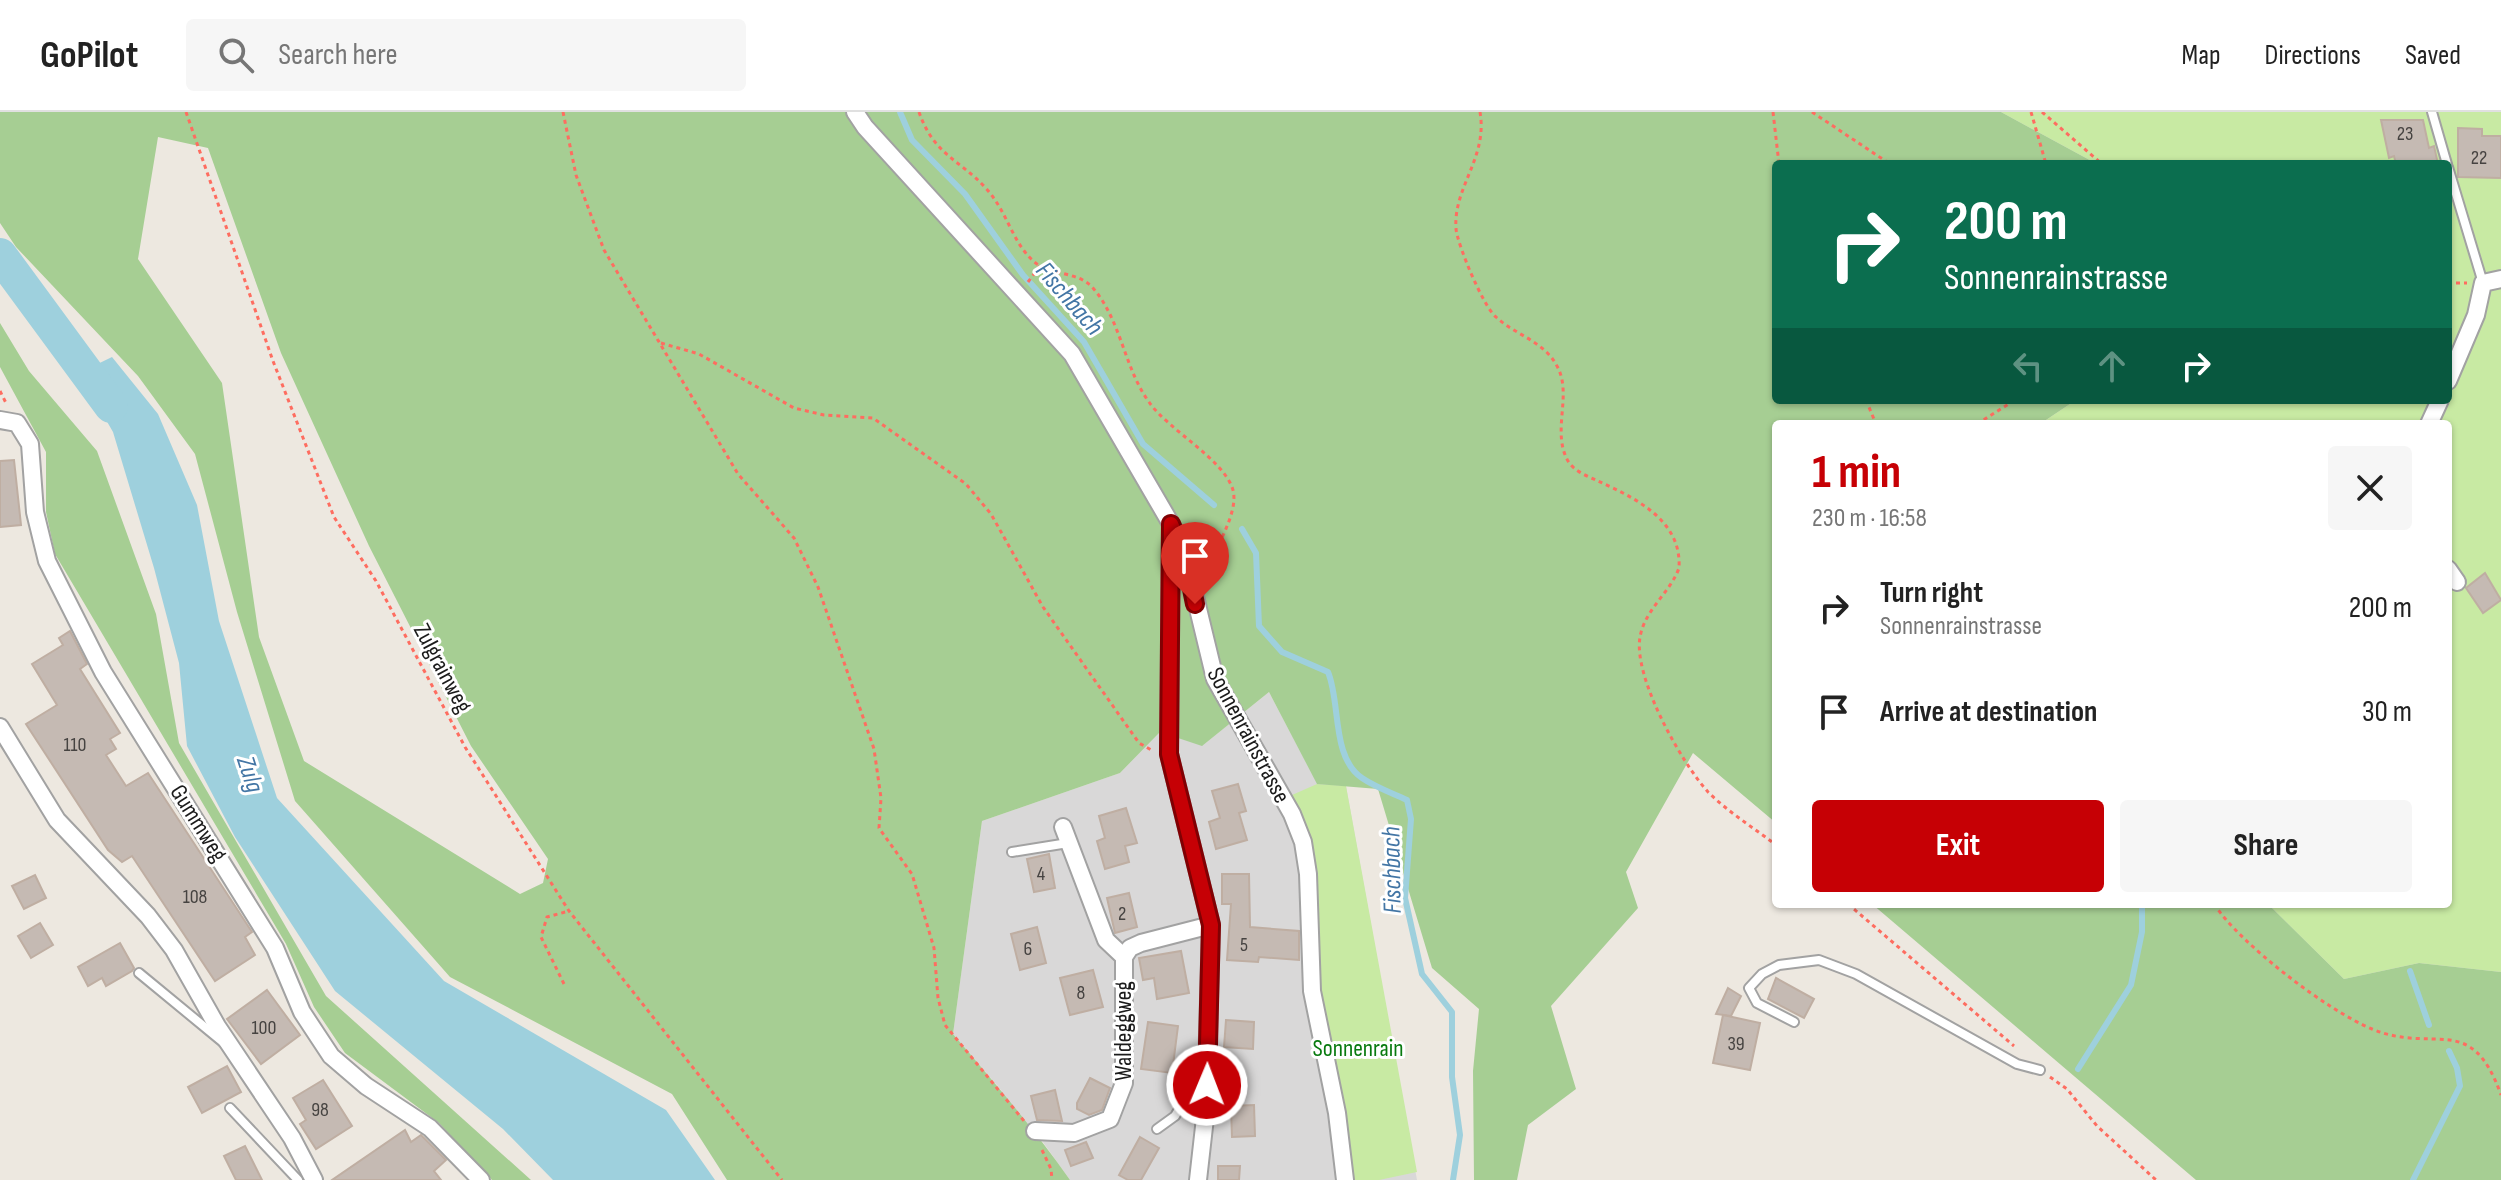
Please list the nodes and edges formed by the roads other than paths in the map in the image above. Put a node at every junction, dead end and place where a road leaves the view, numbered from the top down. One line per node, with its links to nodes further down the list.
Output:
1 (855, 112): 9 (street, Sonnenrainstrasse)
2 (2432, 112): 3 (lane)
3 (2446, 160)
4 (2452, 178): 6 (lane)
5 (2501, 279): 6 (street)
6 (2483, 283): 7 (street)
7 (2452, 372)
8 (0, 420): 25 (street, Gummweg)
9 (1171, 524): 13 (street); 27 (street, Sonnenrainstrasse)
10 (0, 727): 17 (street)
11 (1066, 835): 12 (lane); 14 (street)
12 (1012, 852)
13 (1211, 925): 14 (street, Waldeggweg); 18 (street)
14 (1124, 957): 22 (street, Waldeggweg)
15 (139, 973): 17 (lane)
16 (1794, 1022): 19 (lane)
17 (230, 1044): 24 (street)
18 (1207, 1062): 21 (lane); 26 (street)
19 (2040, 1070)
20 (230, 1108): 23 (lane)
21 (1157, 1129)
22 (1037, 1137)
23 (298, 1180)
24 (314, 1180)
25 (481, 1180)
26 (1198, 1180)
27 (1345, 1180)

